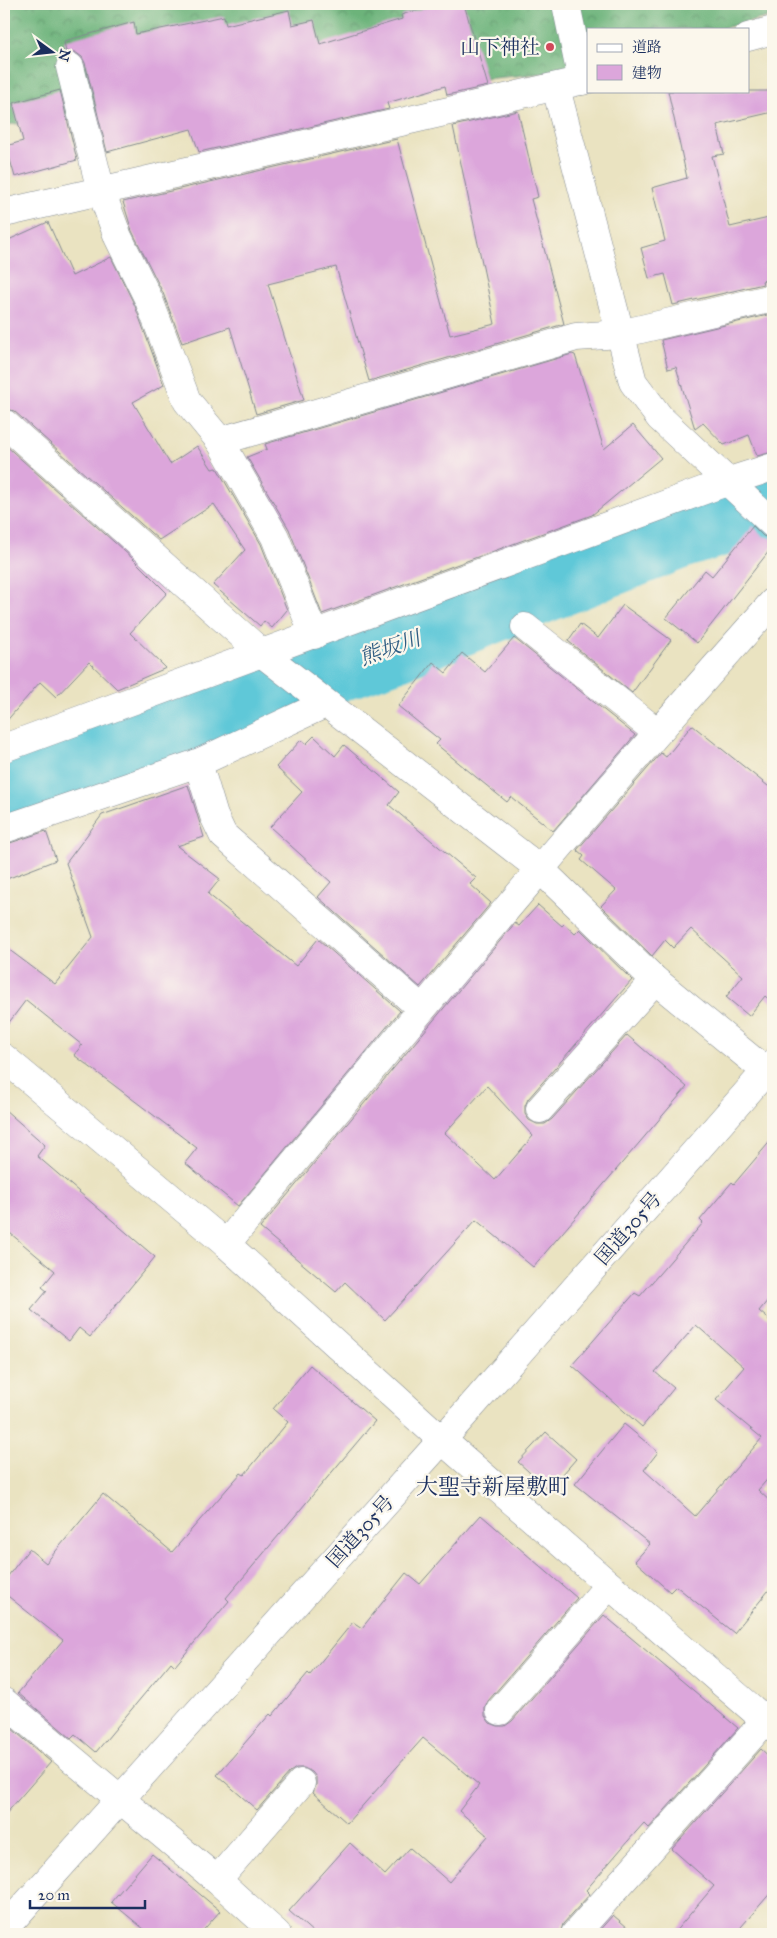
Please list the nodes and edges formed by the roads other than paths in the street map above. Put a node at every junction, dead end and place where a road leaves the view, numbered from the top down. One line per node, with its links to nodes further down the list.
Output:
1 (566, 4): 5 (main road)
2 (773, 30): 3 (main road)
3 (750, 36)
4 (70, 67): 7 (main road)
5 (585, 80): 6 (main road)
6 (556, 88): 7 (main road); 10 (main road)
7 (101, 191): 8 (main road); 12 (main road)
8 (4, 213)
9 (773, 298): 10 (main road)
10 (620, 334): 12 (main road); 14 (main road)
11 (4, 424): 19 (main road)
12 (220, 441): 18 (main road)
13 (773, 467): 14 (main road)
14 (736, 488): 15 (main road); 18 (main road)
15 (773, 524)
16 (773, 602): 21 (main road)
17 (525, 627): 21 (main road)
18 (314, 635): 19 (main road)
19 (271, 660): 20 (main road); 22 (main road)
20 (325, 704): 23 (main road); 25 (main road)
21 (657, 732): 25 (main road)
22 (4, 748)
23 (198, 763): 24 (main road); 27 (main road)
24 (4, 829)
25 (540, 869): 26 (main road); 27 (main road)
26 (655, 980): 29 (main road); 30 (main road)
27 (422, 1009): 31 (main road)
28 (4, 1058): 31 (main road)
29 (771, 1070): 32 (main road, 国道305号)
30 (540, 1109)
31 (226, 1244): 32 (main road)
32 (442, 1440): 33 (main road); 38 (main road, 国道305号)
33 (609, 1584): 35 (main road); 36 (main road)
34 (4, 1702): 38 (main road)
35 (500, 1711)
36 (771, 1720): 42 (main road)
37 (301, 1783): 39 (main road)
38 (119, 1799): 39 (main road); 40 (main road, 国道305号)
39 (216, 1880): 41 (main road)
40 (4, 1929)
41 (277, 1934)
42 (575, 1934)

